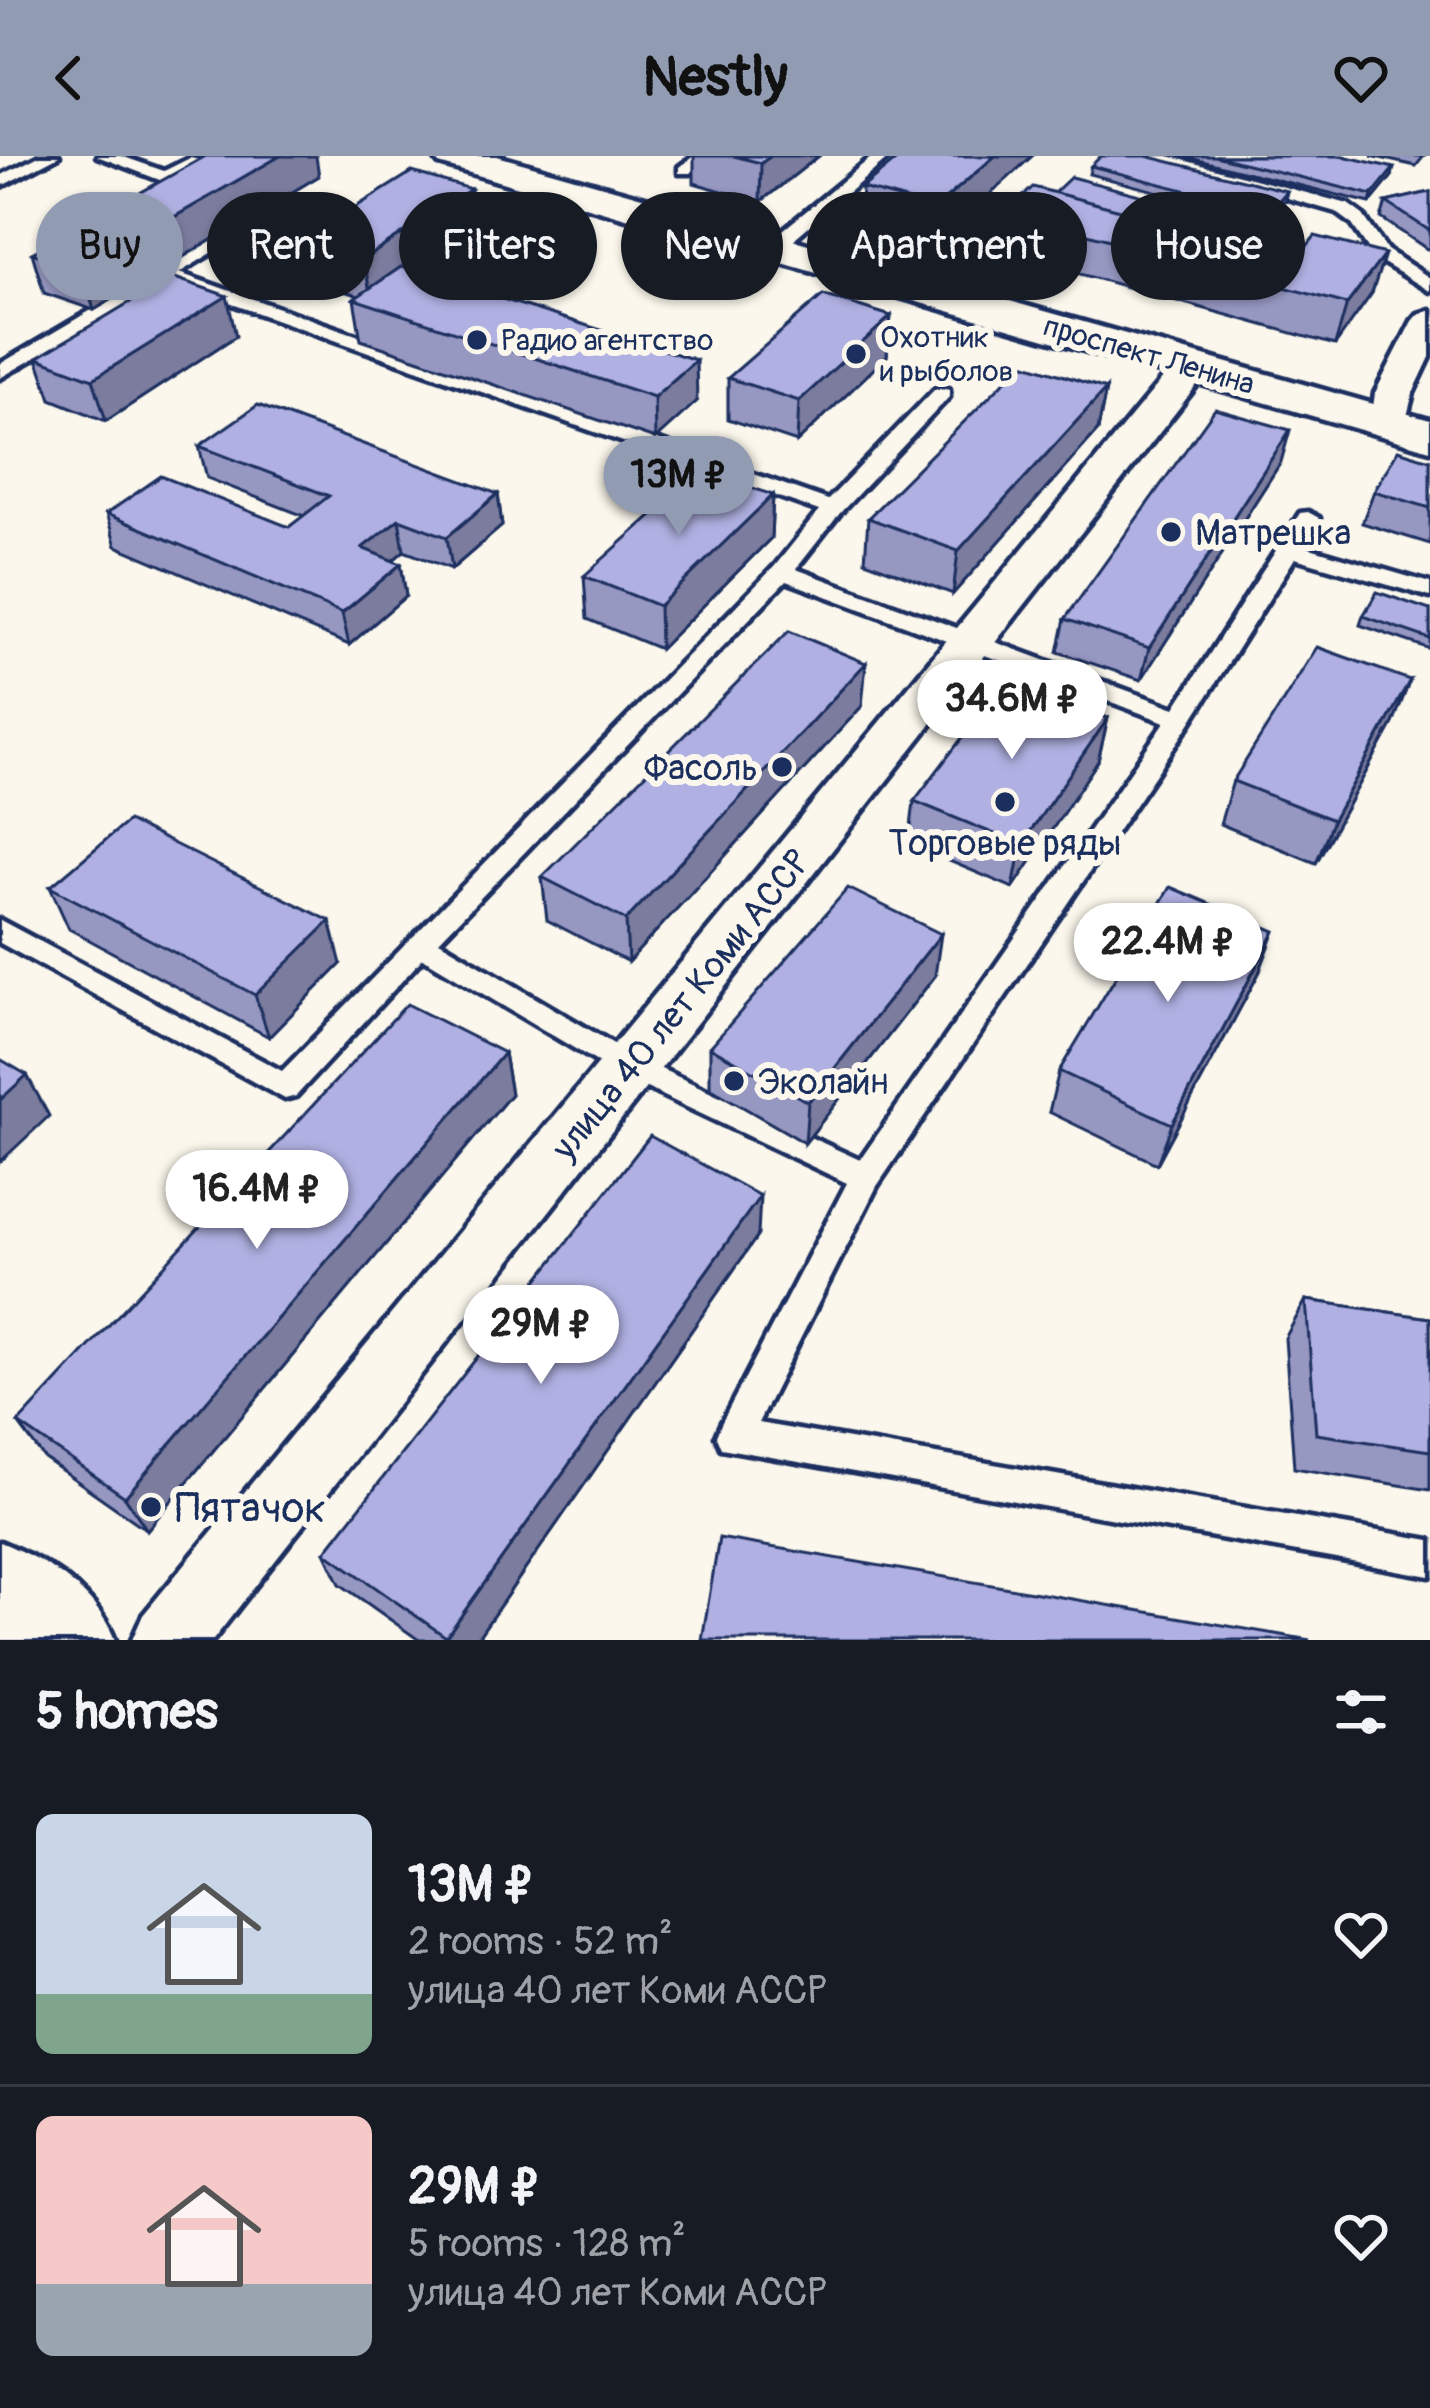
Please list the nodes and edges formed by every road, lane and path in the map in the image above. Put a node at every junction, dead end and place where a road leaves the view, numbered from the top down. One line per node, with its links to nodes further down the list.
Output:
1 (51, 156): 9 (lane)
2 (105, 156): 7 (lane)
3 (453, 156): 10 (main road, проспект Ленина)
4 (704, 156): 8 (lane)
5 (883, 156): 11 (lane)
6 (1150, 156): 14 (lane)
7 (196, 161)
8 (685, 170)
9 (0, 182)
10 (621, 204)
11 (783, 244)
12 (783, 251): 17 (main road, проспект Ленина)
13 (183, 280): 21 (lane)
14 (1430, 286)
15 (121, 300): 18 (lane)
16 (1430, 321): 20 (street)
17 (1191, 368): 20 (main road, проспект Ленина); 26 (street, улица 40 лет Коми АССР)
18 (0, 372)
19 (942, 393): 21 (lane)
20 (1410, 429)
21 (832, 508): 24 (lane)
22 (1308, 518): 23 (lane)
23 (1290, 549): 25 (lane); 27 (lane)
24 (782, 572): 26 (lane); 29 (lane)
25 (1430, 590)
26 (970, 645): 27 (lane); 30 (street, улица 40 лет Коми АССР)
27 (1180, 719): 31 (lane)
28 (0, 930): 29 (lane)
29 (420, 943): 30 (lane)
30 (629, 1067): 31 (lane); 35 (street, улица 40 лет Коми АССР)
31 (866, 1177): 32 (lane)
32 (1430, 1558)
33 (0, 1588): 34 (main road)
34 (69, 1640)
35 (168, 1640)

